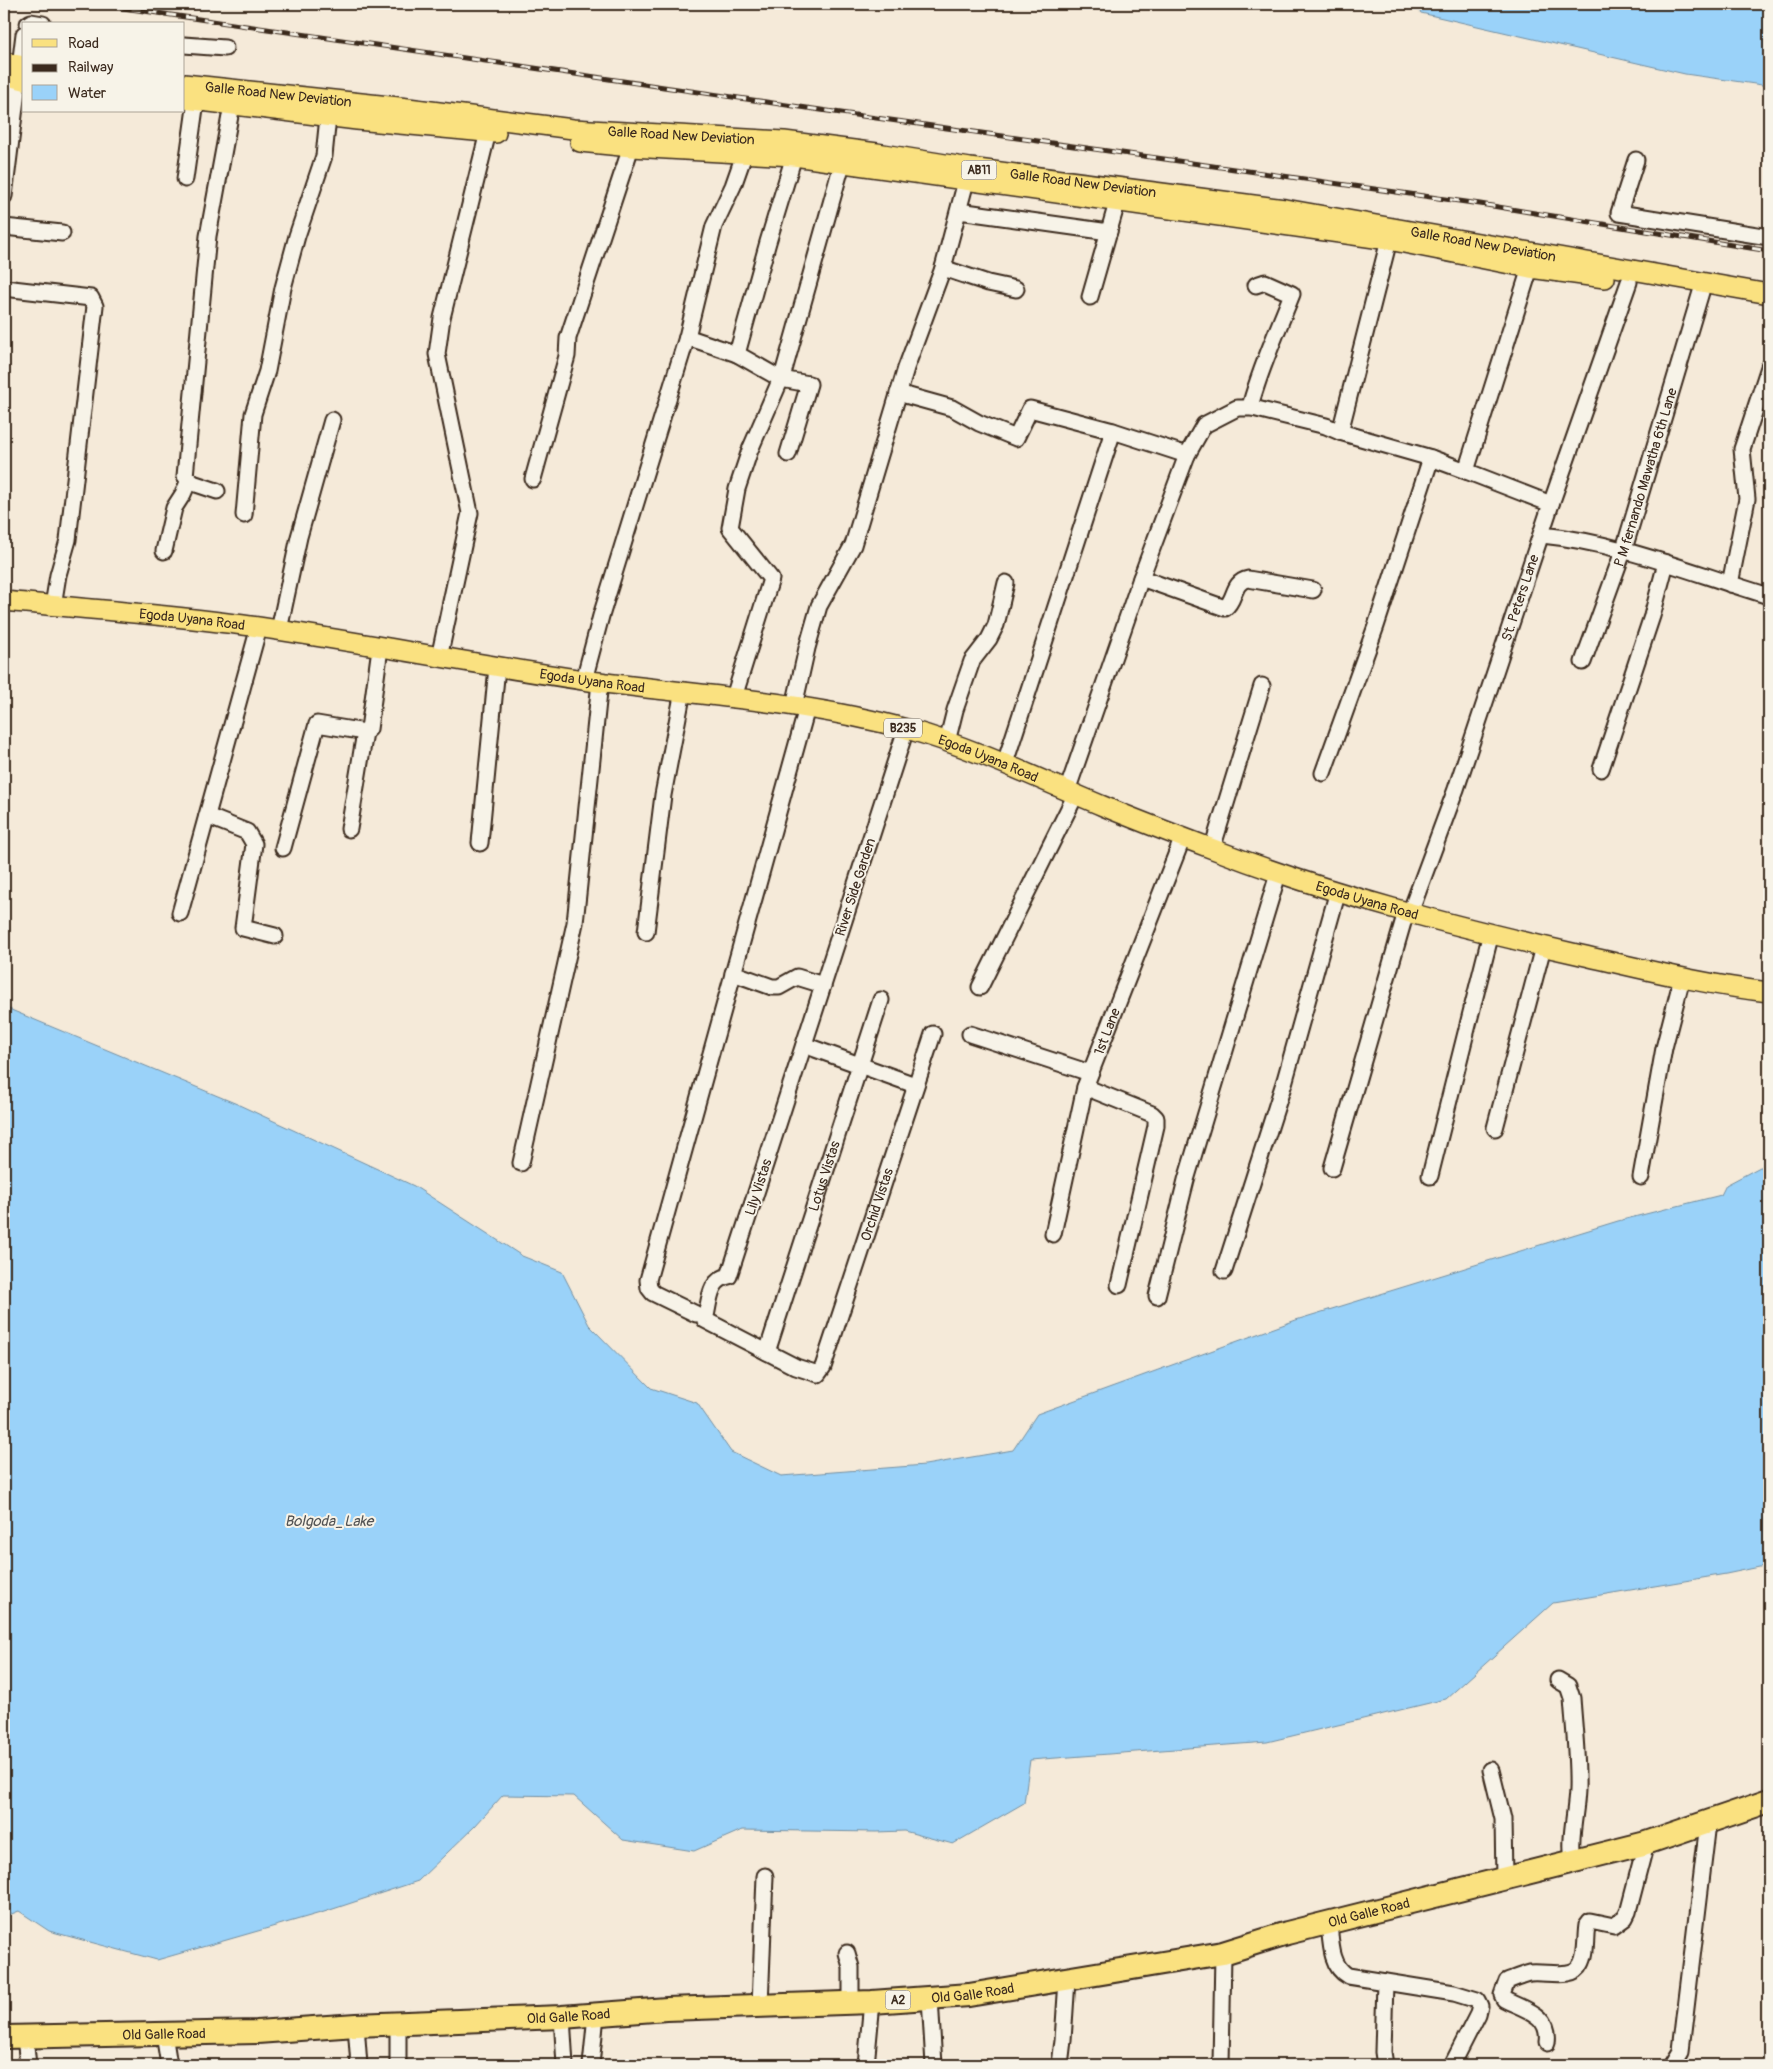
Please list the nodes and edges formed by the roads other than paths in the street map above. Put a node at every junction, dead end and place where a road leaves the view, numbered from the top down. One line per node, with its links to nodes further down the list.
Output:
1 (22, 43): 4 (street)
2 (185, 44): 3 (street)
3 (225, 48)
4 (16, 71): 17 (street)
5 (185, 84): 15 (main road, Galle Road New Deviation / AB11)
6 (190, 100): 7 (main road, Galle Road New Deviation / AB11); 16 (street)
7 (232, 105): 8 (main road, Galle Road New Deviation / AB11); 49 (street)
8 (328, 117): 9 (main road, Galle Road New Deviation / AB11); 52 (street)
9 (488, 132): 10 (main road, Galle Road New Deviation / AB11); 67 (street)
10 (631, 147): 11 (main road, Galle Road New Deviation / AB11); 48 (street)
11 (745, 152): 12 (main road, Galle Road New Deviation / AB11); 35 (street)
12 (794, 156): 14 (main road, Galle Road New Deviation / AB11); 36 (street)
13 (1636, 160): 23 (street)
14 (842, 164): 15 (main road, Galle Road New Deviation / AB11); 38 (street)
15 (967, 175): 18 (main road, Galle Road New Deviation / AB11); 19 (street); 32 (main road, Galle Road New Deviation / AB11)
16 (185, 179)
17 (4, 196)
18 (1117, 203): 21 (street); 24 (main road, Galle Road New Deviation / AB11)
19 (959, 211): 21 (street); 25 (street)
20 (4, 227): 22 (street)
21 (1109, 232): 33 (street)
22 (62, 233)
23 (1769, 237)
24 (1389, 240): 26 (main road, Galle Road New Deviation / AB11); 43 (street)
25 (943, 268): 30 (street); 39 (street)
26 (1530, 268): 27 (main road, Galle Road New Deviation / AB11); 47 (street)
27 (1629, 282): 31 (main road, Galle Road New Deviation / AB11); 51 (street, St. Peters Lane)
28 (1256, 285): 40 (street)
29 (4, 288): 63 (street)
30 (1016, 290)
31 (1701, 292): 34 (main road, Galle Road New Deviation / AB11); 54 (street, P M fernando Mawatha 6th Lane)
32 (1769, 294)
33 (1090, 297)
34 (1769, 306)
35 (687, 337): 36 (street); 70 (street)
36 (737, 354): 38 (street)
37 (1769, 367): 59 (street)
38 (781, 379): 44 (street); 73 (street)
39 (898, 393): 42 (street); 74 (street)
40 (1253, 408): 43 (street); 45 (street)
41 (332, 420): 65 (street)
42 (1113, 431): 45 (street); 78 (street)
43 (1340, 432): 46 (street)
44 (788, 454)
45 (1187, 455): 57 (street)
46 (1431, 458): 47 (street); 80 (street)
47 (1466, 471): 51 (street)
48 (533, 479)
49 (189, 480): 50 (street); 55 (street)
50 (217, 491)
51 (1551, 504): 53 (street, St. Peters Lane)
52 (244, 515)
53 (1542, 535): 54 (street); 91 (street, St. Peters Lane)
54 (1624, 549): 56 (street); 68 (street, P M fernando Mawatha 6th Lane)
55 (164, 551)
56 (1666, 563): 59 (street); 79 (street)
57 (1141, 578): 60 (street); 81 (street)
58 (1006, 583): 77 (street)
59 (1730, 584): 61 (street)
60 (1313, 590)
61 (1769, 596)
62 (4, 601): 63 (main road, Egoda Uyana Road / B235)
63 (53, 606): 64 (main road, Egoda Uyana Road / B235)
64 (259, 627): 65 (main road, Egoda Uyana Road / B235); 82 (street)
65 (279, 630): 66 (main road, Egoda Uyana Road / B235)
66 (380, 648): 67 (main road, Egoda Uyana Road / B235); 76 (street)
67 (439, 658): 69 (main road, Egoda Uyana Road / B235)
68 (1583, 662)
69 (497, 667): 70 (main road, Egoda Uyana Road / B235); 85 (street)
70 (592, 681): 72 (main road, Egoda Uyana Road / B235); 109 (street)
71 (1262, 686): 87 (street)
72 (682, 691): 73 (main road, Egoda Uyana Road / B235); 92 (street)
73 (734, 697): 74 (main road, Egoda Uyana Road / B235)
74 (800, 707): 75 (main road, Egoda Uyana Road / B235); 96 (street)
75 (906, 729): 77 (main road, Egoda Uyana Road / B235); 98 (street, River Side Garden)
76 (364, 732): 83 (street); 86 (street)
77 (947, 742): 78 (main road, Egoda Uyana Road / B235)
78 (1005, 763): 81 (main road, Egoda Uyana Road / B235)
79 (1601, 769)
80 (1323, 773)
81 (1072, 792): 84 (main road, Egoda Uyana Road / B235); 99 (street)
82 (206, 816): 90 (street); 94 (street)
83 (349, 829)
84 (1183, 838): 87 (main road, Egoda Uyana Road / B235); 106 (street, 1st Lane)
85 (480, 843)
86 (283, 848)
87 (1212, 849): 88 (main road, Egoda Uyana Road / B235)
88 (1278, 874): 89 (main road, Egoda Uyana Road / B235); 116 (street)
89 (1338, 891): 91 (main road, Egoda Uyana Road / B235); 114 (street)
90 (180, 913)
91 (1408, 913): 93 (main road, Egoda Uyana Road / B235); 110 (street, St. Peters Lane)
92 (646, 932)
93 (1491, 933): 95 (main road, Egoda Uyana Road / B235); 111 (street)
94 (275, 936)
95 (1543, 947): 97 (main road, Egoda Uyana Road / B235); 108 (street)
96 (733, 973): 98 (street); 117 (street)
97 (1682, 978): 100 (main road, Egoda Uyana Road / B235); 112 (street)
98 (823, 985): 104 (street, River Side Garden)
99 (980, 987)
100 (1769, 992)
101 (881, 1000): 105 (street, Lotus Vistas)
102 (932, 1034): 107 (street, Orchid Vistas)
103 (970, 1034): 106 (street)
104 (804, 1045): 105 (street); 117 (street, Lily Vistas)
105 (860, 1065): 107 (street); 118 (street, Lotus Vistas)
106 (1088, 1080): 113 (street, 1st Lane); 115 (street)
107 (916, 1084): 118 (street, Orchid Vistas)
108 (1495, 1128)
109 (520, 1163)
110 (1332, 1168)
111 (1430, 1176)
112 (1641, 1177)
113 (1053, 1234)
114 (1224, 1271)
115 (1119, 1285)
116 (1157, 1296)
117 (700, 1317): 118 (street)
118 (767, 1352)
119 (1558, 1680): 124 (street)
120 (1491, 1770): 126 (street)
121 (1769, 1802): 122 (highway, Old Galle Road / A2)
122 (1708, 1823): 123 (highway, Old Galle Road / A2); 156 (street)
123 (1646, 1843): 124 (highway, Old Galle Road / A2); 133 (street)
124 (1573, 1862): 126 (highway, Old Galle Road / A2)
125 (765, 1876): 135 (street)
126 (1504, 1878): 127 (highway, Old Galle Road / A2)
127 (1329, 1923): 129 (highway, Old Galle Road / A2); 131 (street)
128 (847, 1953): 134 (street)
129 (1223, 1953): 130 (highway, Old Galle Road / A2); 153 (street)
130 (1067, 1980): 132 (highway, Old Galle Road / A2); 152 (street)
131 (1385, 1982): 136 (street); 154 (street)
132 (930, 1998): 134 (highway, Old Galle Road / A2); 151 (street)
133 (1504, 1999): 136 (street); 143 (street)
134 (862, 2002): 135 (highway, Old Galle Road / A2); 150 (street)
135 (760, 2006): 137 (highway, Old Galle Road / A2)
136 (1480, 2006): 155 (street)
137 (596, 2014): 138 (highway, Old Galle Road / A2); 149 (street)
138 (562, 2017): 139 (highway, Old Galle Road / A2); 148 (street)
139 (398, 2023): 140 (highway, Old Galle Road / A2); 147 (street)
140 (356, 2025): 141 (highway, Old Galle Road / A2); 146 (street)
141 (164, 2034): 142 (highway, Old Galle Road / A2); 145 (street)
142 (14, 2037): 144 (street)
143 (1547, 2042)
144 (28, 2065)
145 (169, 2065)
146 (359, 2065)
147 (398, 2065)
148 (565, 2065)
149 (591, 2065)
150 (866, 2065)
151 (934, 2065)
152 (1060, 2065)
153 (1221, 2065)
154 (1385, 2065)
155 (1452, 2065)
156 (1672, 2065)

